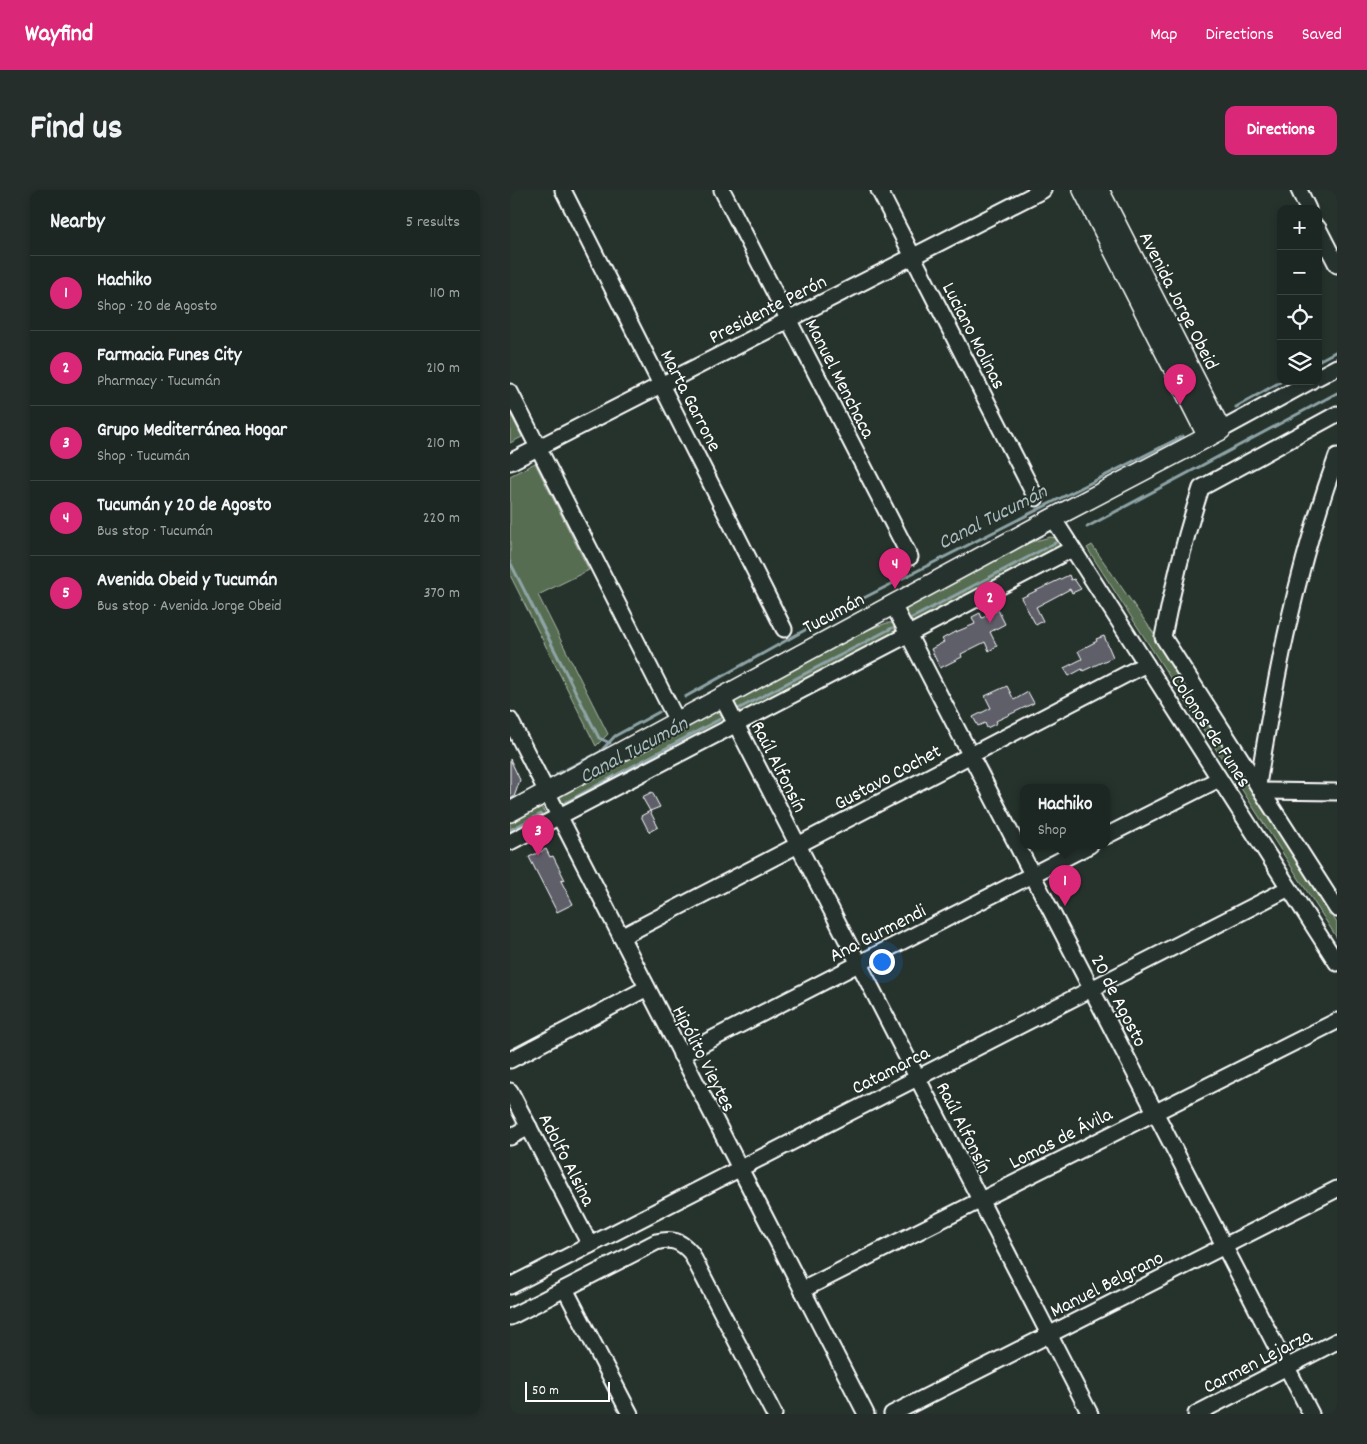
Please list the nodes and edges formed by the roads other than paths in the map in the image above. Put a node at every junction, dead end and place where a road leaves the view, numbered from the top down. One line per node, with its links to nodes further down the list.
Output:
1 (563, 190): 15 (street, Marta Garrone)
2 (722, 190): 12 (street, Manuel Menchaca)
3 (879, 190): 10 (street, Luciano Molinas)
4 (1043, 190): 10 (street, Presidente Perón)
5 (1083, 190): 19 (main road, Avenida Jorge Obeid)
6 (1099, 190): 19 (main road, Avenida Jorge Obeid)
7 (1299, 190): 8 (street)
8 (1306, 205)
9 (1322, 236): 11 (street)
10 (913, 256): 12 (street, Presidente Perón); 23 (street, Luciano Molinas)
11 (1337, 265)
12 (788, 320): 15 (street, Presidente Perón); 26 (street, Manuel Menchaca)
13 (1337, 367): 14 (street)
14 (1322, 375)
15 (662, 384): 20 (street, Presidente Perón); 28 (street, Marta Garrone)
16 (1304, 385): 19 (street, Tucumán)
17 (510, 392): 20 (street)
18 (1337, 414): 37 (street)
19 (1215, 434): 24 (main road, Tucumán)
20 (538, 447): 22 (street, Presidente Perón); 33 (street)
21 (1337, 456): 37 (street)
22 (510, 462)
23 (1036, 498)
24 (1053, 518): 25 (street, Colonos de Funes); 27 (main road, Tucumán)
25 (1072, 549): 29 (street); 30 (street, Colonos de Funes)
26 (910, 557)
27 (894, 605): 29 (street, 20 de Agosto); 31 (main road, Tucumán)
28 (784, 629)
29 (908, 634): 34 (street); 35 (street, 20 de Agosto)
30 (1146, 664): 35 (street, Gustavo Cochet); 36 (street, Colonos de Funes)
31 (722, 697): 33 (main road, Tucumán); 34 (street, Raúl Alfonsín)
32 (510, 720): 39 (street, Hipólito Vieytes)
33 (677, 721): 39 (main road, Tucumán)
34 (736, 724): 41 (street); 44 (street, Raúl Alfonsín)
35 (971, 755): 44 (street, Gustavo Cochet); 46 (street, 20 de Agosto)
36 (1219, 778): 42 (street); 47 (street, Colonos de Funes)
37 (1260, 788): 38 (street); 48 (street)
38 (1337, 792)
39 (547, 793): 40 (main road, Tucumán); 41 (street, Hipólito Vieytes)
40 (510, 812)
41 (558, 816): 43 (street); 49 (street, Hipólito Vieytes)
42 (1110, 834)
43 (510, 842)
44 (798, 845): 49 (street, Gustavo Cochet); 51 (street, Raúl Alfonsín)
45 (1082, 849): 46 (street, Ana Gurmendi)
46 (1032, 874): 51 (street, Ana Gurmendi); 53 (street, 20 de Agosto)
47 (1289, 888): 50 (street, Colonos de Funes); 53 (street, Catamarca)
48 (1337, 908)
49 (621, 937): 52 (street, Hipólito Vieytes)
50 (1337, 963)
51 (859, 964): 55 (street, Ana Gurmendi); 57 (street, Raúl Alfonsín)
52 (647, 988): 55 (street, Hipólito Vieytes); 56 (street)
53 (1092, 989): 57 (street, Catamarca); 59 (street, 20 de Agosto)
54 (1337, 1021): 59 (street, Lomas de Ávila)
55 (681, 1055): 62 (street, Hipólito Vieytes)
56 (510, 1060)
57 (918, 1078): 62 (street, Catamarca); 64 (street, Raúl Alfonsín)
58 (510, 1091): 60 (street, Adolfo Alsina)
59 (1155, 1112): 64 (street, Lomas de Ávila); 66 (street, 20 de Agosto)
60 (529, 1127): 61 (street); 65 (street, Adolfo Alsina)
61 (510, 1137)
62 (740, 1169): 65 (street, Catamarca); 69 (street, Hipólito Vieytes)
63 (1337, 1189): 66 (street, Manuel Belgrano)
64 (980, 1200): 69 (street, Lomas de Ávila); 71 (street, Raúl Alfonsín)
65 (590, 1246): 67 (street, Catamarca)
66 (1224, 1246): 71 (street, Manuel Belgrano); 73 (street, 20 de Agosto)
67 (510, 1286)
68 (565, 1289): 70 (street); 74 (street); 75 (street)
69 (802, 1290): 76 (street, Hipólito Vieytes)
70 (510, 1317)
71 (1049, 1335): 77 (street, Manuel Belgrano); 78 (street, Raúl Alfonsín)
72 (1337, 1341): 73 (street, Carmen Lejarza)
73 (1286, 1367): 79 (street, Carmen Lejarza); 80 (street, 20 de Agosto)
74 (630, 1414)
75 (774, 1414)
76 (866, 1414)
77 (892, 1414)
78 (1090, 1414)
79 (1196, 1414)
80 (1311, 1414)

